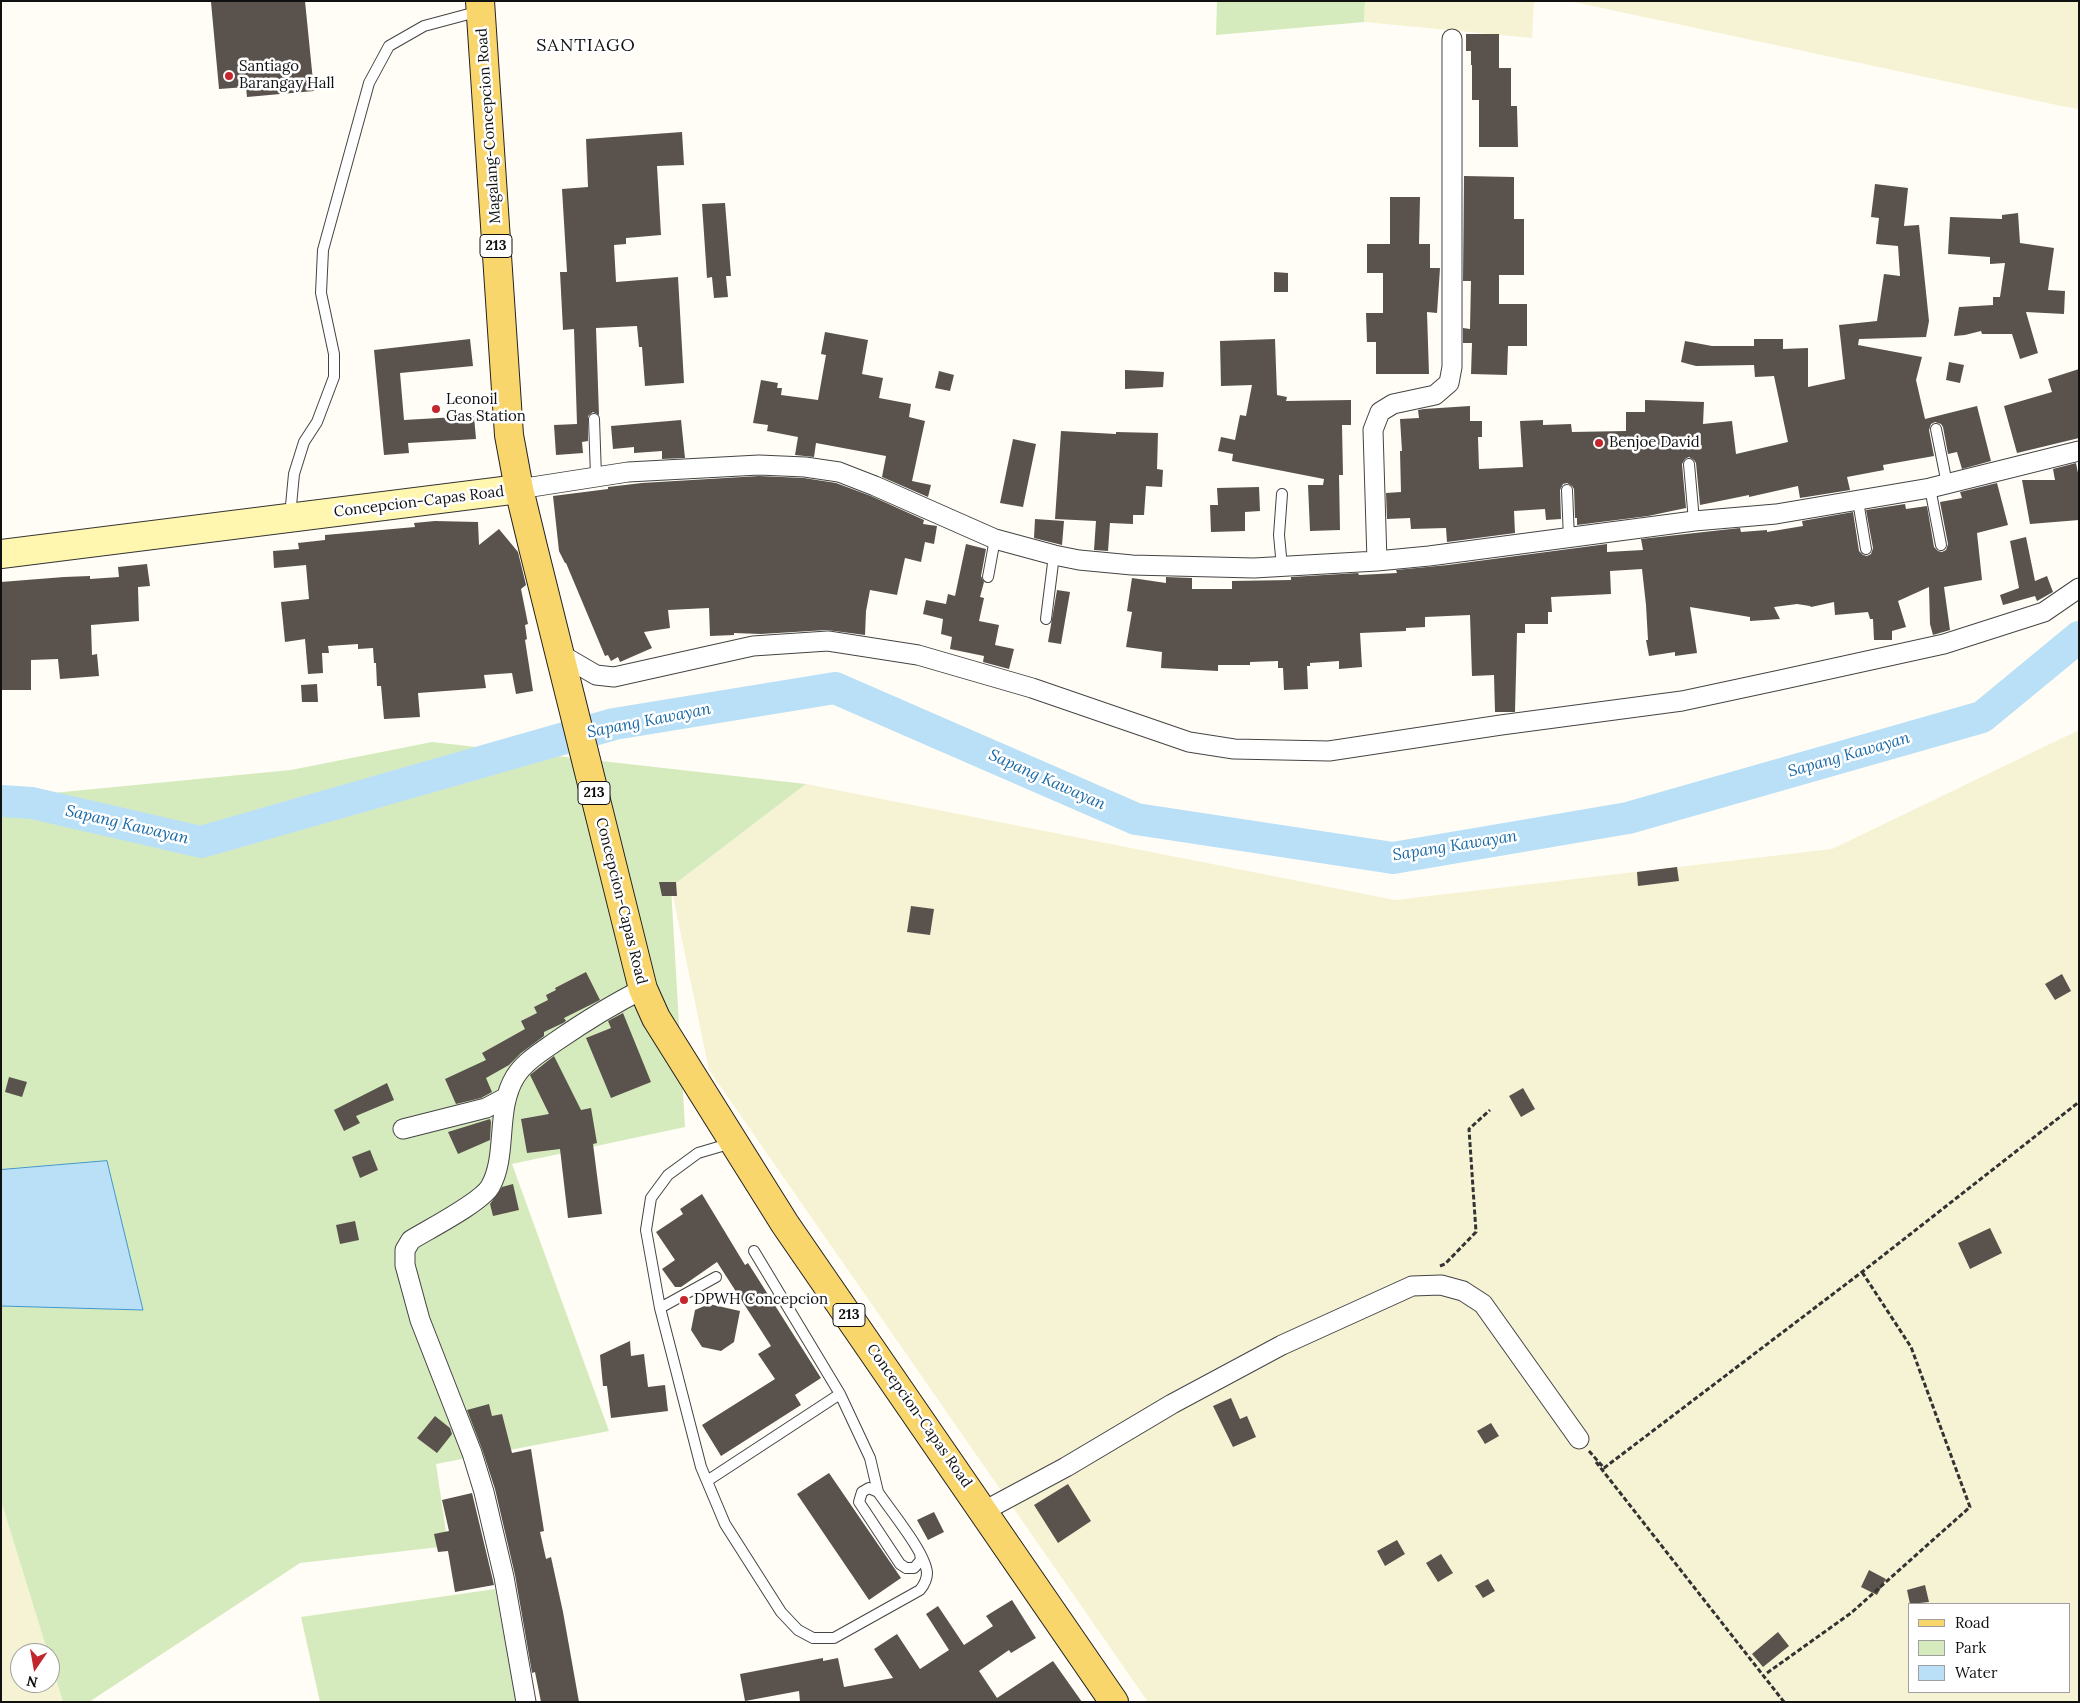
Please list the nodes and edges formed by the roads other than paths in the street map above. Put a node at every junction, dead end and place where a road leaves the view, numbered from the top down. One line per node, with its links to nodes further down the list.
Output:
1 (481, 6): 9 (main road, Magalang-Concepcion Road / 213); 13 (lane)
2 (1452, 39): 21 (street)
3 (594, 419): 7 (lane)
4 (1936, 429): 8 (lane)
5 (2079, 451): 8 (street)
6 (1689, 464): 14 (lane)
7 (596, 476): 9 (street); 15 (street)
8 (1939, 486): 12 (street); 17 (lane)
9 (519, 489): 13 (main road, Concepcion-Capas Road); 26 (main road, Concepcion-Capas Road / 213)
10 (1567, 490): 16 (lane)
11 (1282, 494): 22 (lane)
12 (1858, 501): 14 (street); 18 (lane)
13 (290, 519): 19 (main road, Concepcion-Capas Road)
14 (1694, 521): 16 (street)
15 (995, 539): 20 (street); 23 (lane)
16 (1569, 539): 21 (street)
17 (1941, 545)
18 (1866, 548)
19 (1, 554)
20 (1054, 555): 22 (street); 25 (lane)
21 (1377, 561): 22 (street)
22 (1282, 568)
23 (988, 577)
24 (2079, 588): 26 (street)
25 (1046, 619)
26 (563, 666): 27 (main road, Concepcion-Capas Road / 213)
27 (643, 989): 28 (street); 30 (main road, Concepcion-Capas Road / 213)
28 (505, 1098): 29 (street); 40 (street)
29 (403, 1129)
30 (735, 1142): 33 (lane); 38 (main road, Concepcion-Capas Road / 213)
31 (754, 1252): 34 (lane)
32 (716, 1277): 33 (lane)
33 (660, 1308): 36 (lane)
34 (840, 1394): 36 (lane); 37 (lane)
35 (1579, 1440): 38 (street)
36 (707, 1481): 39 (lane)
37 (878, 1492): 39 (lane); 39 (lane)
38 (984, 1511): 41 (main road, Concepcion-Capas Road / 213)
39 (920, 1553)
40 (526, 1702)
41 (1114, 1702)

